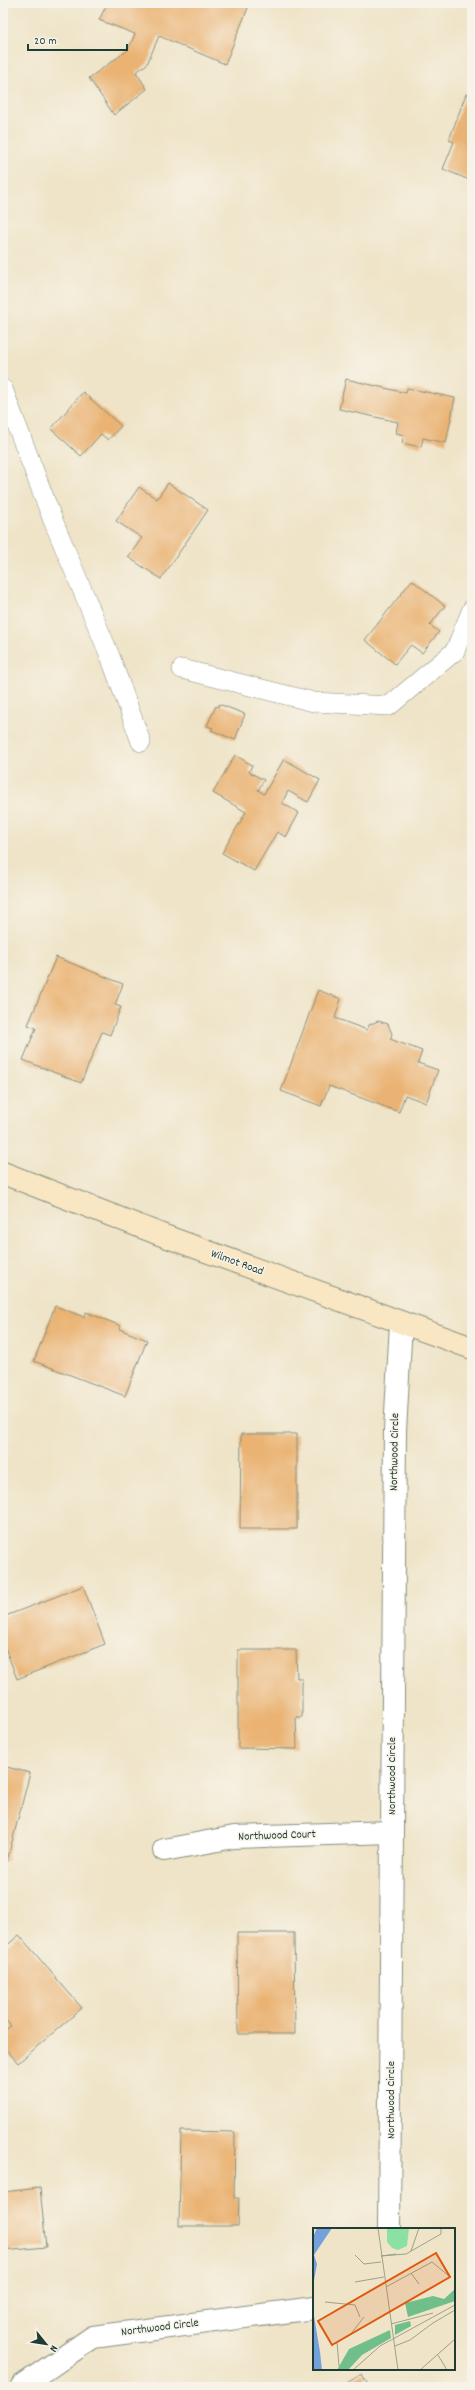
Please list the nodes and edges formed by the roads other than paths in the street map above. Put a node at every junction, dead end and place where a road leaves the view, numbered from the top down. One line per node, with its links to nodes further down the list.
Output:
1 (3, 389): 4 (lane)
2 (472, 608): 3 (lane)
3 (182, 669)
4 (140, 742)
5 (3, 1173): 6 (street, Wilmot Road)
6 (401, 1323): 7 (street, Wilmot Road); 8 (street, Northwood Circle)
7 (472, 1348)
8 (392, 1832): 9 (street, Northwood Court); 10 (street, Northwood Circle)
9 (164, 1850)
10 (389, 2228)
11 (313, 2308): 12 (street, Northwood Circle)
12 (22, 2386)

